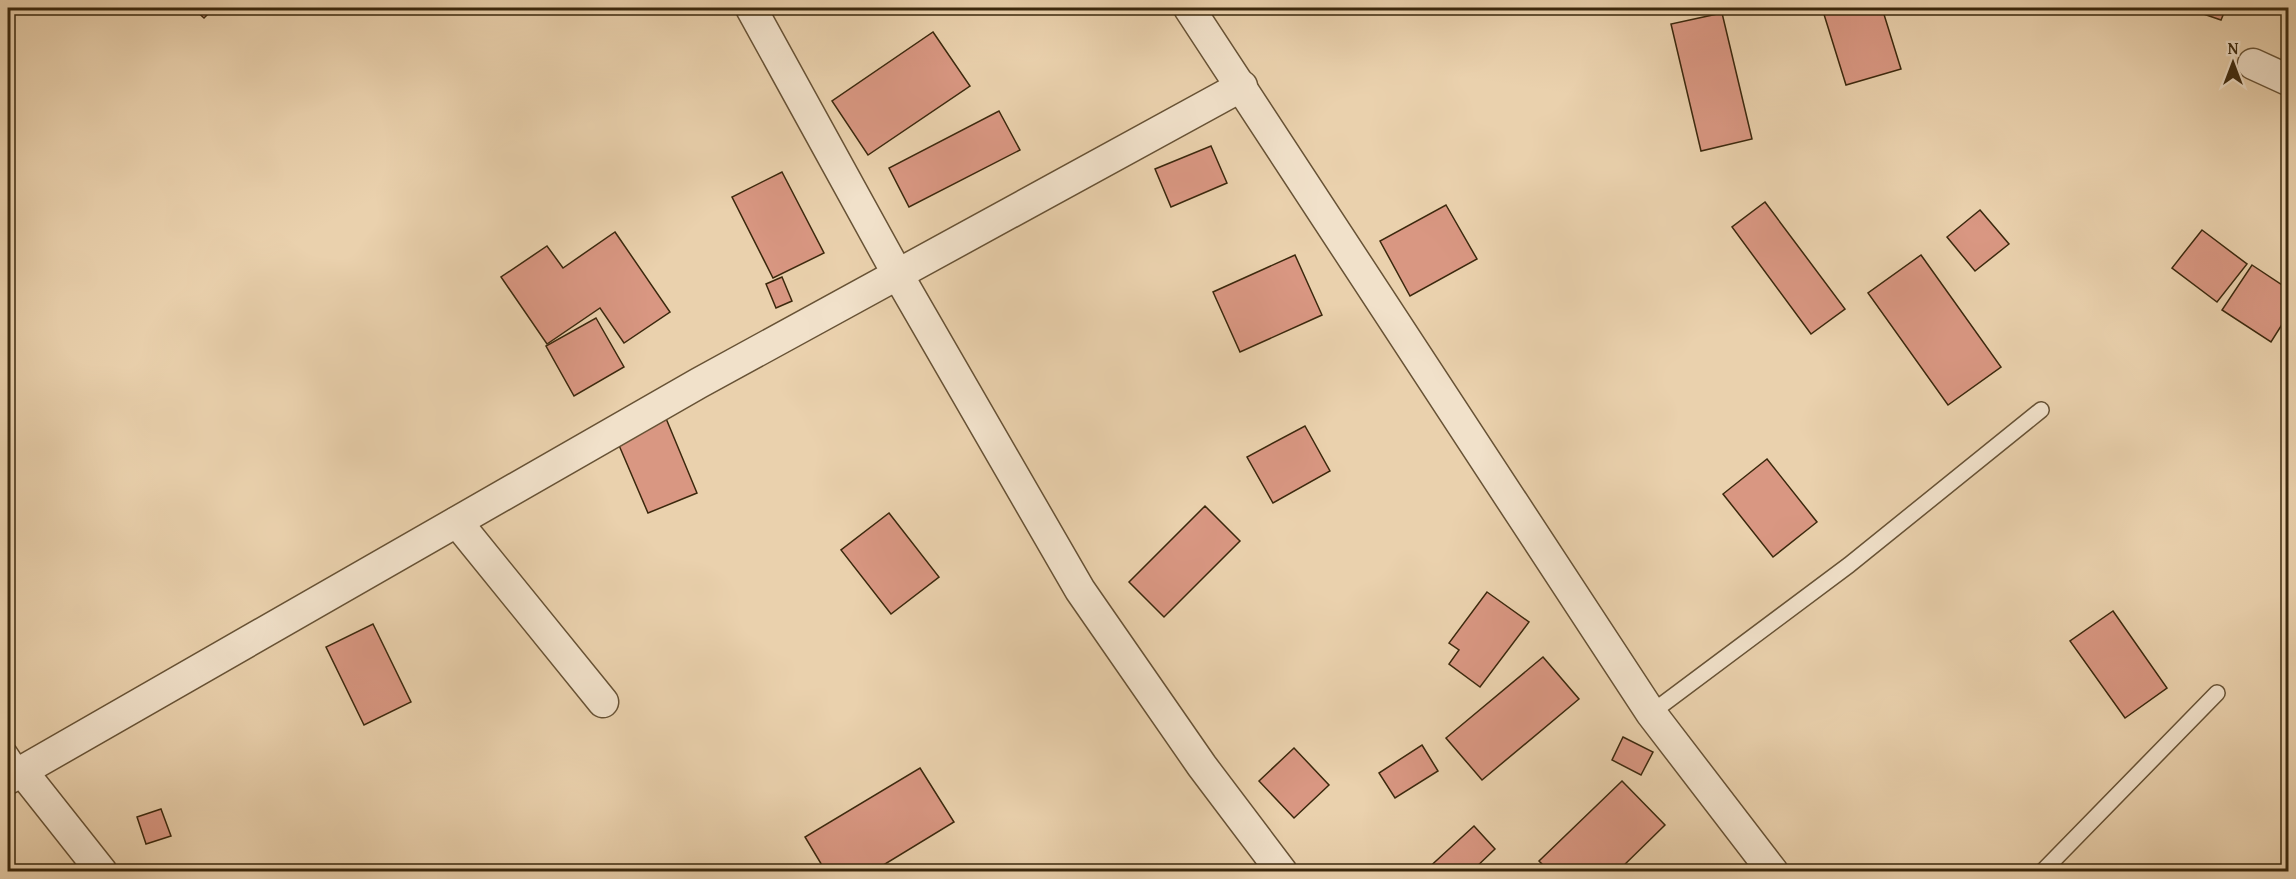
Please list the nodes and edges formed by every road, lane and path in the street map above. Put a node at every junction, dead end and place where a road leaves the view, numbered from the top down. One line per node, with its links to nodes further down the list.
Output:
1 (751, 8): 6 (street)
2 (1189, 8): 5 (street)
3 (2253, 64): 4 (street)
4 (2289, 80)
5 (1242, 86): 6 (street); 11 (street)
6 (898, 274): 8 (street); 14 (street)
7 (2041, 410): 11 (lane)
8 (457, 522): 10 (street); 12 (street)
9 (2217, 693): 16 (lane)
10 (603, 702)
11 (1651, 713): 15 (street)
12 (12, 766): 13 (street)
13 (102, 872)
14 (1282, 872)
15 (1773, 872)
16 (2042, 872)

